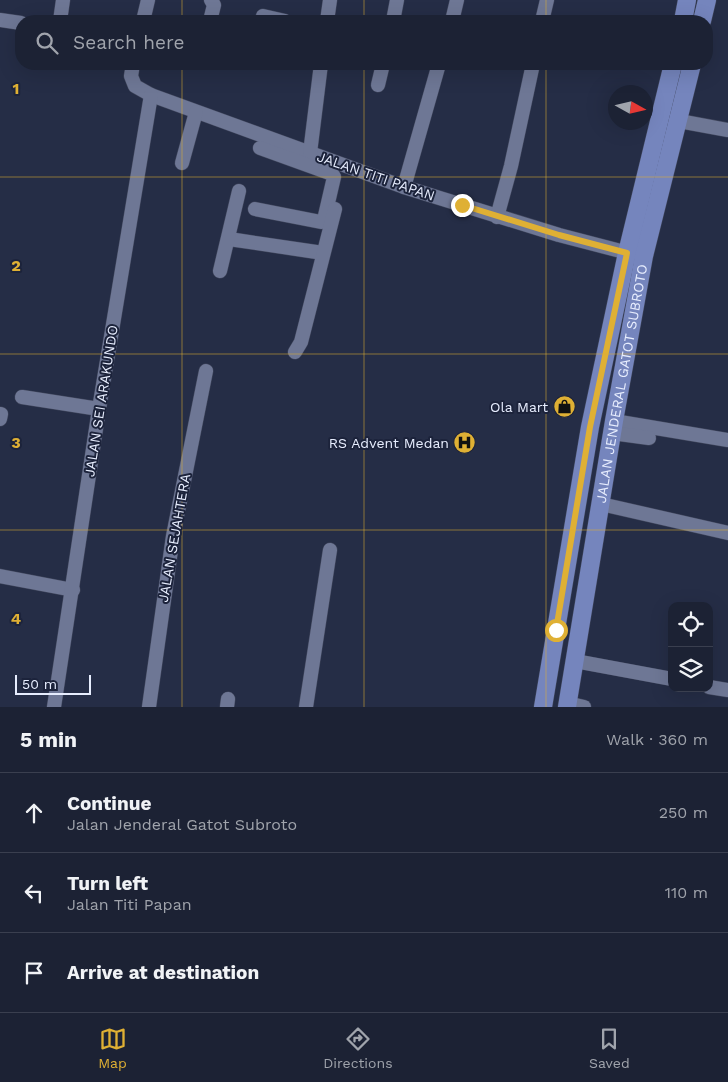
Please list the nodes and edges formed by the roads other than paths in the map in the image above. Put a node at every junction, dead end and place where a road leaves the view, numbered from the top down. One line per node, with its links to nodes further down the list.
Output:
1 (63, 0): 10 (street)
2 (148, 0): 11 (street)
3 (211, 0): 12 (street)
4 (330, 0): 13 (street)
5 (397, 0): 14 (street)
6 (457, 0): 15 (street)
7 (547, 0): 16 (street)
8 (687, 0): 17 (main road)
9 (707, 0): 18 (main road)
10 (61, 15)
11 (144, 15)
12 (212, 15)
13 (328, 15)
14 (394, 15)
15 (453, 15)
16 (543, 15)
17 (684, 15)
18 (703, 15)
19 (0, 20): 20 (street)
20 (15, 23)
21 (132, 70): 29 (street, JALAN TITI PAPAN)
22 (320, 70): 34 (street)
23 (382, 70): 28 (street)
24 (437, 70): 37 (street)
25 (531, 70): 40 (street)
26 (672, 70): 43 (main road, JALAN JENDERAL GATOT SUBROTO)
27 (691, 70): 31 (main road, JALAN JENDERAL GATOT SUBROTO)
28 (378, 85)
29 (151, 96): 30 (street, JALAN TITI PAPAN); 48 (street, JALAN SEI ARAKUNDO)
30 (196, 112): 34 (street, JALAN TITI PAPAN); 35 (street)
31 (680, 121): 32 (street); 43 (main road, JALAN JENDERAL GATOT SUBROTO)
32 (728, 130)
33 (260, 148): 34 (street)
34 (305, 156): 36 (street, JALAN TITI PAPAN); 39 (street)
35 (182, 164)
36 (345, 167): 37 (street, JALAN TITI PAPAN); 42 (street)
37 (404, 187): 40 (street, JALAN TITI PAPAN)
38 (239, 191): 41 (street)
39 (255, 209)
40 (498, 216): 43 (street, JALAN TITI PAPAN)
41 (229, 239): 42 (street); 44 (street)
42 (324, 253): 45 (street)
43 (636, 255): 51 (main road, JALAN JENDERAL GATOT SUBROTO); 67 (main road, JALAN JENDERAL GATOT SUBROTO)
44 (220, 271)
45 (295, 352)
46 (206, 371): 65 (street, JALAN SEJAHTERA)
47 (22, 397): 48 (street)
48 (99, 409): 58 (street, JALAN SEI ARAKUNDO)
49 (1, 414): 50 (street)
50 (0, 419)
51 (613, 427): 52 (street); 53 (street); 54 (main road, JALAN JENDERAL GATOT SUBROTO)
52 (649, 438)
53 (728, 440)
54 (601, 504): 55 (street); 59 (main road, JALAN JENDERAL GATOT SUBROTO)
55 (728, 532)
56 (330, 550): 66 (street)
57 (0, 576): 58 (street)
58 (73, 590): 64 (street, JALAN SEI ARAKUNDO)
59 (575, 661): 60 (street); 63 (main road, JALAN JENDERAL GATOT SUBROTO)
60 (668, 679)
61 (713, 688): 62 (street)
62 (728, 690)
63 (573, 706)
64 (54, 707)
65 (148, 707)
66 (306, 707)
67 (543, 707)

